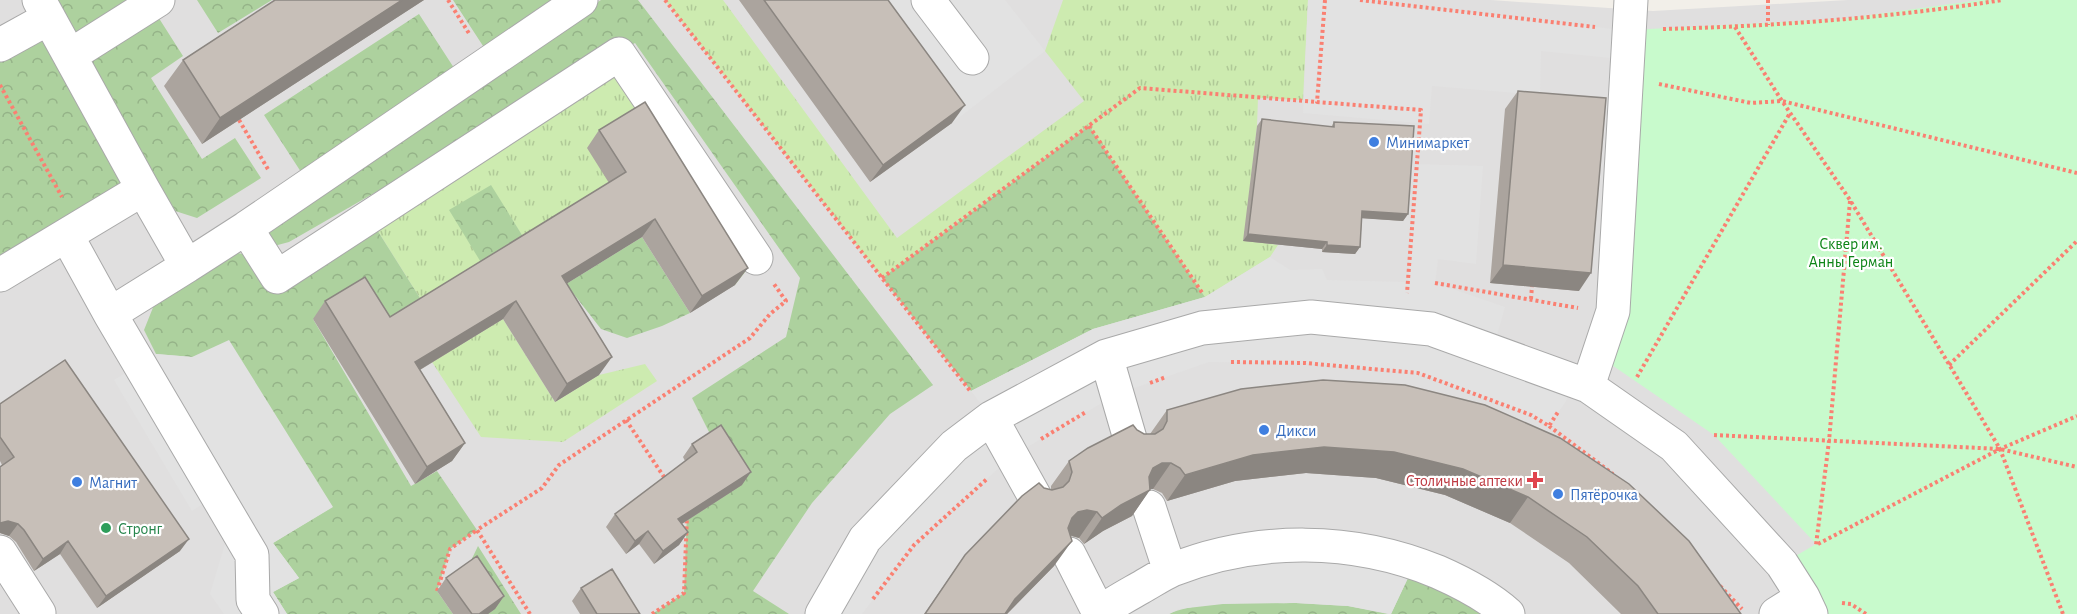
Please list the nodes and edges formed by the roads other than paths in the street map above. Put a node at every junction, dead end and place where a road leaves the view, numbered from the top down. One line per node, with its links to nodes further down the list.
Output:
1 (158, 0): 7 (lane)
2 (581, 0): 10 (lane)
3 (928, 0): 8 (lane)
4 (44, 9): 6 (lane); 7 (lane)
5 (1631, 15): 17 (lane)
6 (0, 45)
7 (71, 55): 9 (lane)
8 (972, 58)
9 (142, 189): 11 (lane); 13 (lane)
10 (246, 228): 12 (lane); 13 (lane)
11 (73, 232): 14 (lane); 15 (lane)
12 (756, 258)
13 (187, 266): 15 (lane)
14 (0, 275)
15 (110, 314): 27 (lane)
16 (1106, 356): 17 (lane); 18 (lane); 19 (lane)
17 (1588, 386): 25 (lane)
18 (991, 418): 20 (lane); 28 (lane)
19 (1131, 442)
20 (1035, 497)
21 (1149, 507): 24 (lane)
22 (0, 552): 26 (lane)
23 (1069, 554): 29 (lane)
24 (1170, 571): 29 (lane); 30 (lane)
25 (1797, 608)
26 (39, 613)
27 (262, 614)
28 (822, 614)
29 (1098, 614)
30 (1508, 614)

